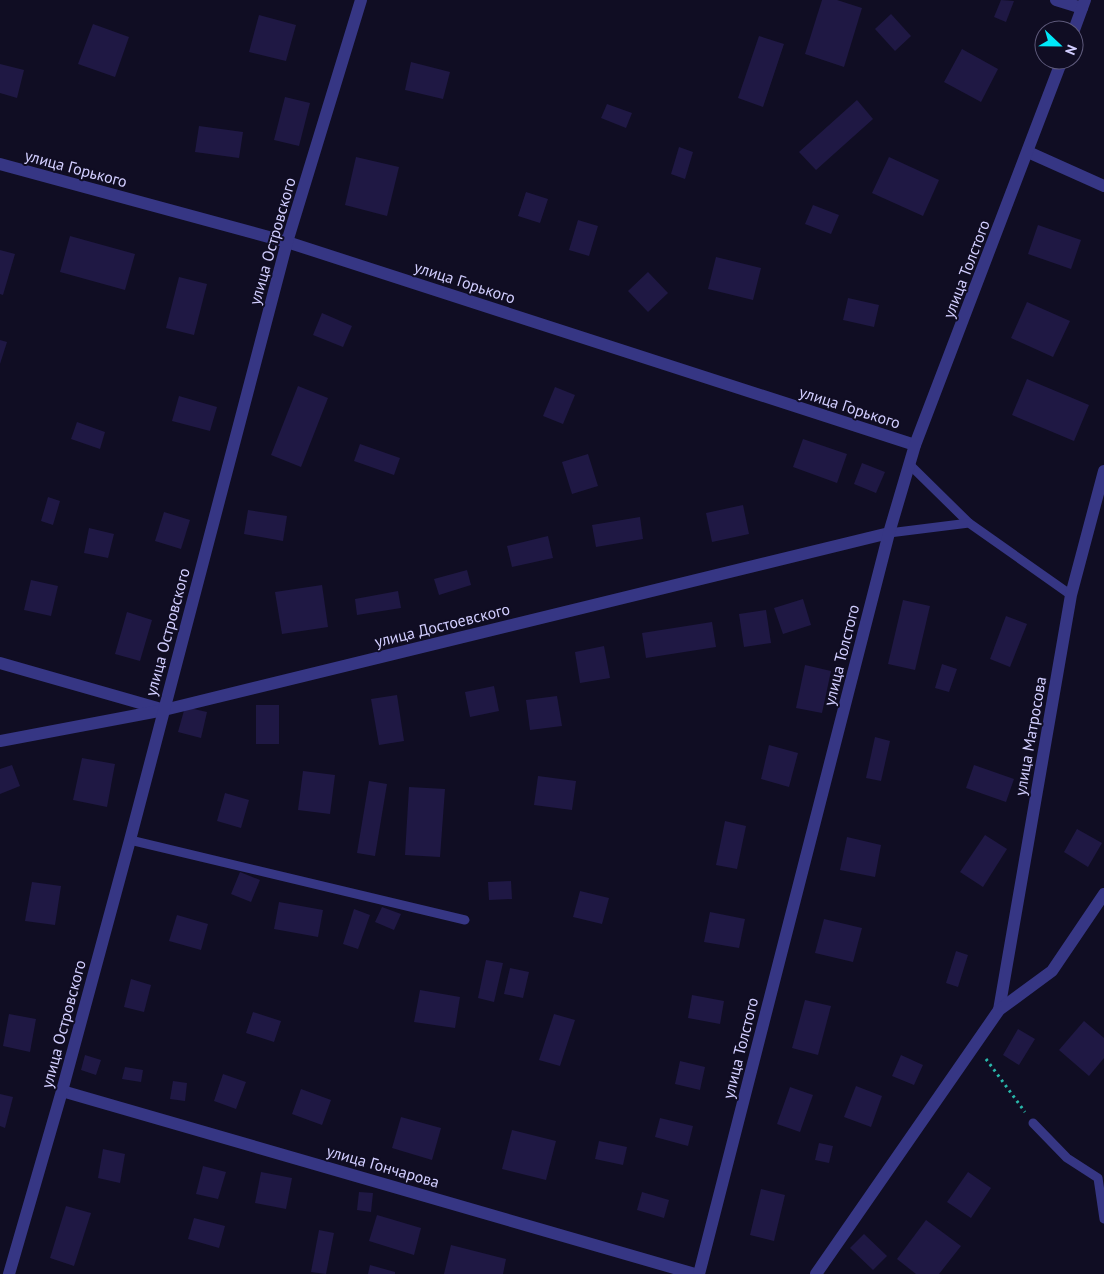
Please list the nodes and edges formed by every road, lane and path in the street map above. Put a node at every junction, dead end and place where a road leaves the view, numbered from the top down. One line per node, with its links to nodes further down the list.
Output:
1 (361, 0): 9 (street, улица Островского)
2 (1056, 0): 3 (street)
3 (1084, 4): 4 (street)
4 (1078, 20)
5 (1058, 70): 6 (street, улица Толстого)
6 (1028, 152): 8 (street); 10 (street, улица Толстого)
7 (0, 164): 9 (street, улица Горького)
8 (1104, 186)
9 (287, 242): 10 (street, улица Горького); 17 (street, улица Островского)
10 (915, 445): 11 (street, улица Толстого)
11 (910, 465): 13 (lane); 14 (street, улица Толстого)
12 (1104, 471): 15 (street, улица Матросова)
13 (970, 523): 14 (lane); 15 (lane)
14 (889, 533): 17 (street, улица Достоевского); 28 (street, улица Толстого)
15 (1072, 595): 22 (street, улица Матросова)
16 (0, 663): 17 (street)
17 (164, 710): 18 (street, улица Достоевского); 19 (street, улица Островского)
18 (0, 741)
19 (130, 840): 21 (lane); 24 (street, улица Островского)
20 (1104, 894): 22 (street)
21 (465, 920)
22 (999, 1010): 29 (street)
23 (998, 1076): 25 (path)
24 (62, 1091): 27 (street, улица Островского); 28 (street, улица Гончарова)
25 (1033, 1123): 26 (lane)
26 (1104, 1219)
27 (8, 1274)
28 (697, 1274)
29 (816, 1274)

